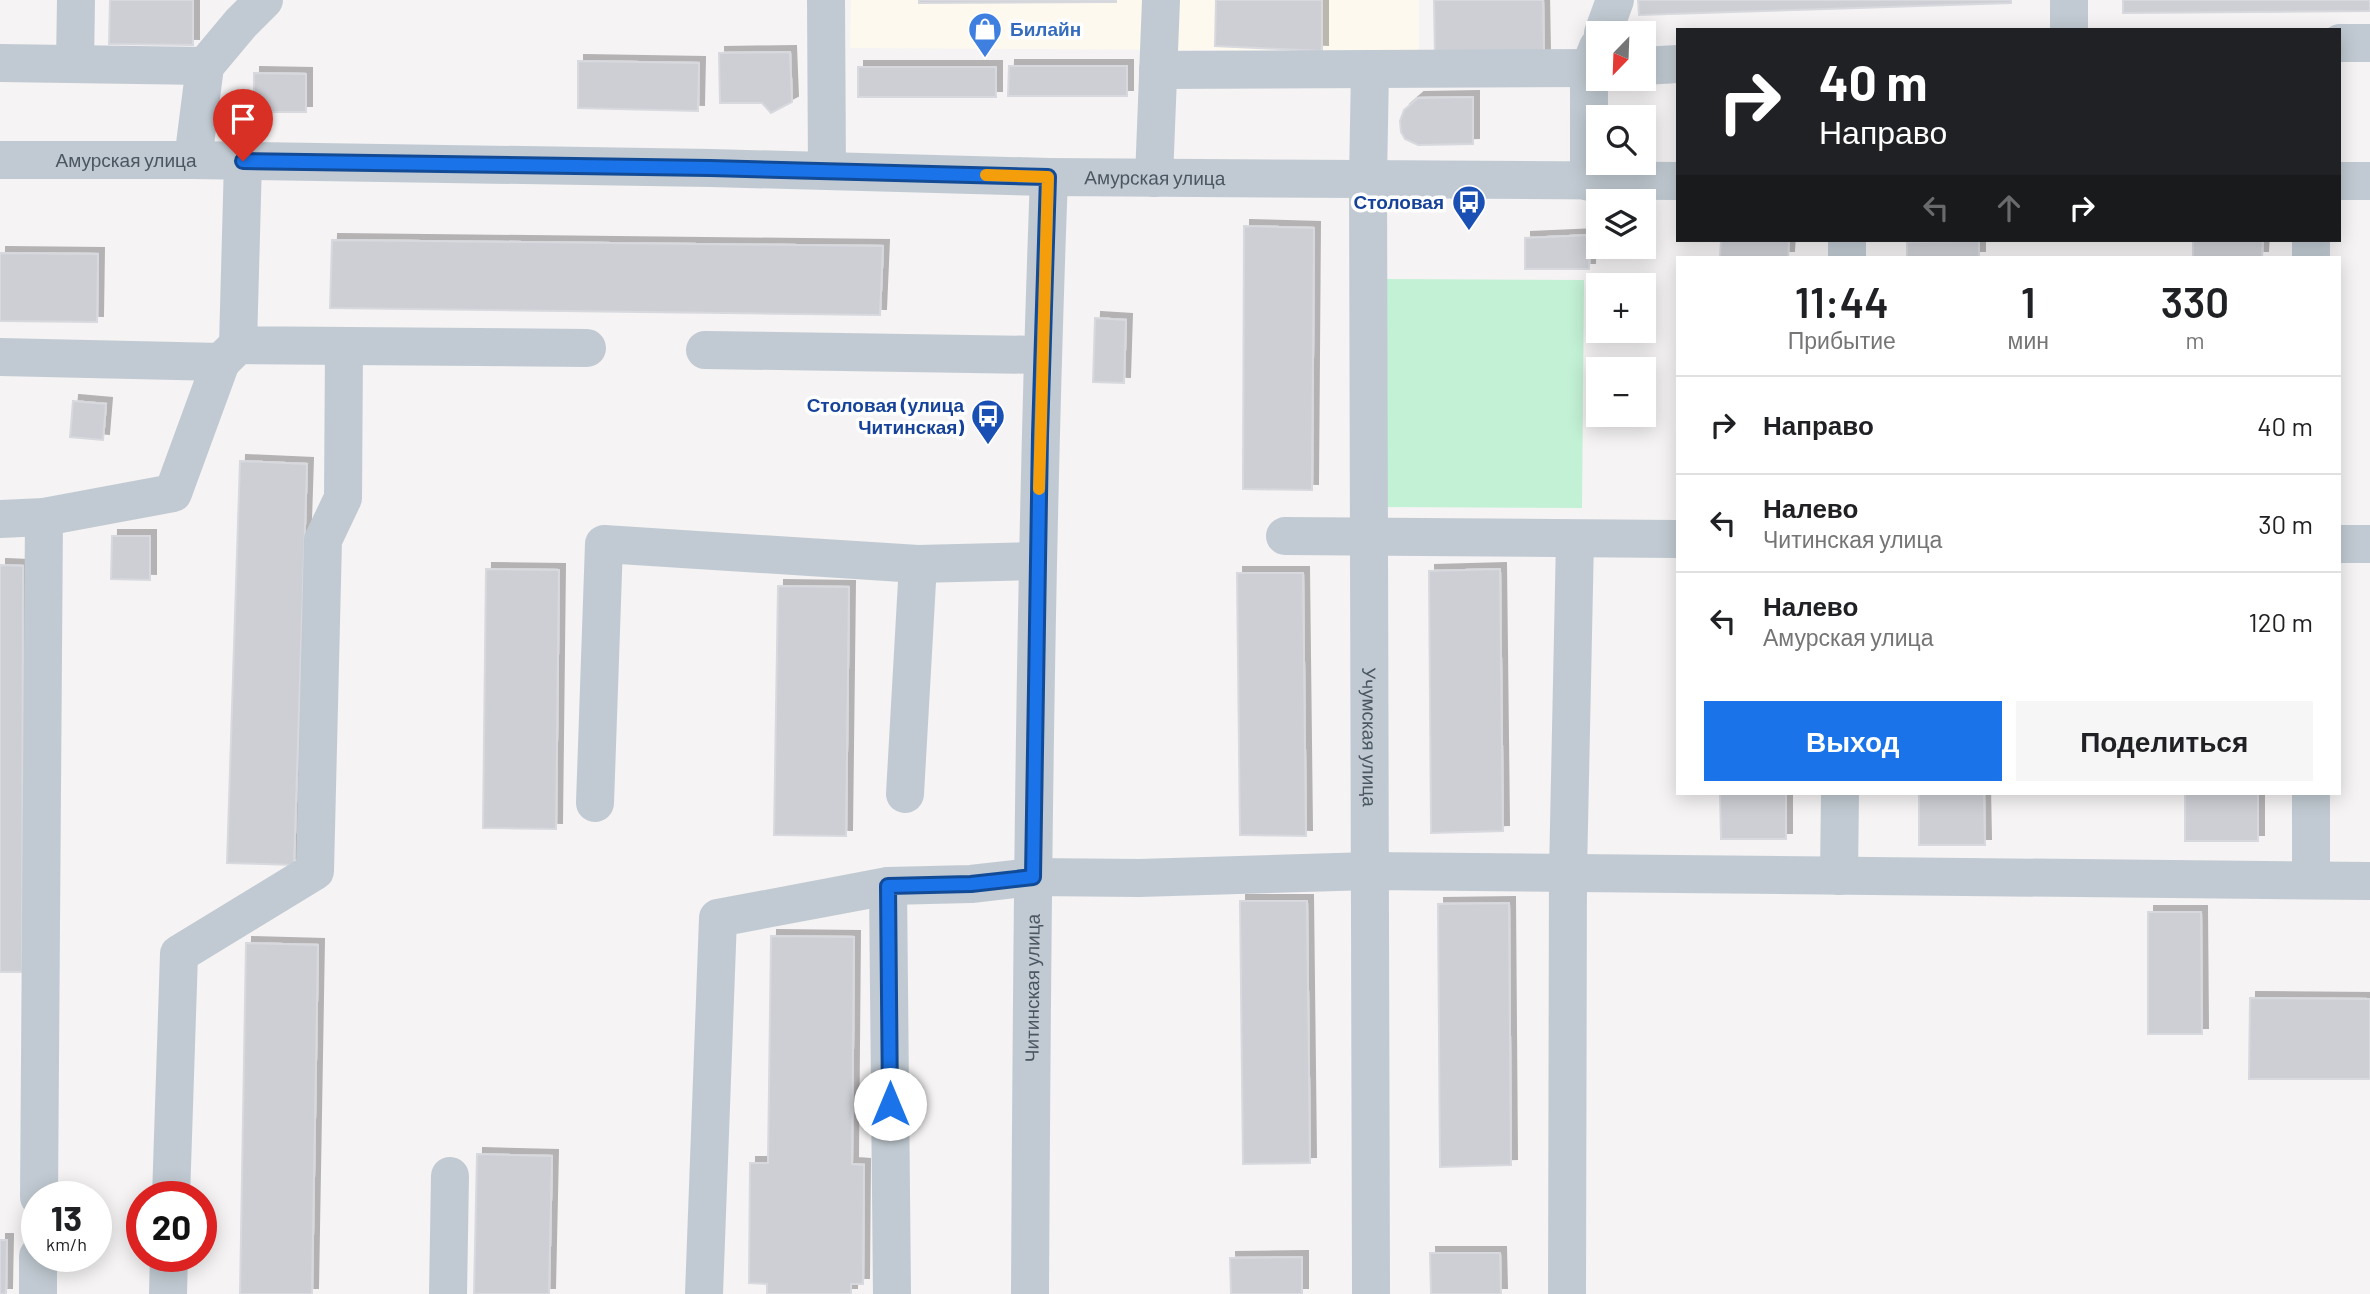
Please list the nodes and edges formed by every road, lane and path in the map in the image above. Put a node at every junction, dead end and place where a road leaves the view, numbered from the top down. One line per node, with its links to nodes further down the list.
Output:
1 (76, 0): 13 (street)
2 (264, 0): 16 (street)
3 (825, 0): 23 (street)
4 (1161, 0): 18 (street)
5 (1615, 0): 7 (street)
6 (2069, 0): 8 (street)
7 (1607, 21)
8 (2069, 28)
9 (2341, 43): 10 (street)
10 (2370, 43)
11 (1586, 61): 17 (street)
12 (0, 64): 13 (street)
13 (75, 64): 16 (street)
14 (1676, 64): 15 (street)
15 (1656, 65)
16 (205, 66): 21 (street)
17 (1370, 69): 18 (street); 26 (street, Учумская улица)
18 (1158, 70): 25 (street)
19 (1594, 91): 27 (street)
20 (0, 160): 21 (street, Амурская улица)
21 (193, 160): 22 (street, Амурская улица)
22 (243, 161): 23 (street, Амурская улица); 34 (street)
23 (827, 171): 24 (street, Амурская улица)
24 (1048, 177): 25 (street, Амурская улица); 35 (street, Читинская улица)
25 (1154, 178): 26 (street, Амурская улица)
26 (1368, 180): 27 (street, Амурская улица); 40 (street, Учумская улица)
27 (1589, 181): 28 (street, Амурская улица)
28 (1676, 181)
29 (2341, 181): 30 (street)
30 (2370, 181)
31 (344, 347): 32 (street); 34 (street); 60 (street)
32 (587, 348)
33 (705, 350): 35 (street)
34 (229, 353): 36 (street); 37 (street)
35 (1042, 355): 45 (street, Читинская улица)
36 (0, 357)
37 (44, 517): 38 (street); 59 (street)
38 (0, 519)
39 (1284, 536): 40 (street)
40 (1370, 537): 41 (street); 51 (street, Учумская улица)
41 (1575, 539): 42 (street); 52 (street)
42 (1676, 539)
43 (2341, 544): 44 (street)
44 (2370, 544)
45 (1038, 561): 46 (street); 54 (street, Читинская улица)
46 (918, 564): 47 (street); 50 (street)
47 (905, 794)
48 (1840, 795): 53 (street)
49 (2311, 795): 55 (street)
50 (595, 803)
51 (1370, 871): 52 (street); 54 (street); 69 (street, Учумская улица)
52 (1567, 873): 53 (street); 70 (street)
53 (1839, 876): 55 (street)
54 (1033, 877): 57 (street); 68 (street, Читинская улица)
55 (2311, 880): 56 (street)
56 (2370, 881)
57 (888, 886): 66 (street); 67 (street)
58 (450, 1176): 65 (street)
59 (38, 1181)
60 (172, 1181)
61 (38, 1272): 63 (street)
62 (169, 1272): 64 (street)
63 (38, 1294)
64 (168, 1294)
65 (448, 1294)
66 (704, 1294)
67 (892, 1294)
68 (1030, 1294)
69 (1371, 1294)
70 (1567, 1294)

